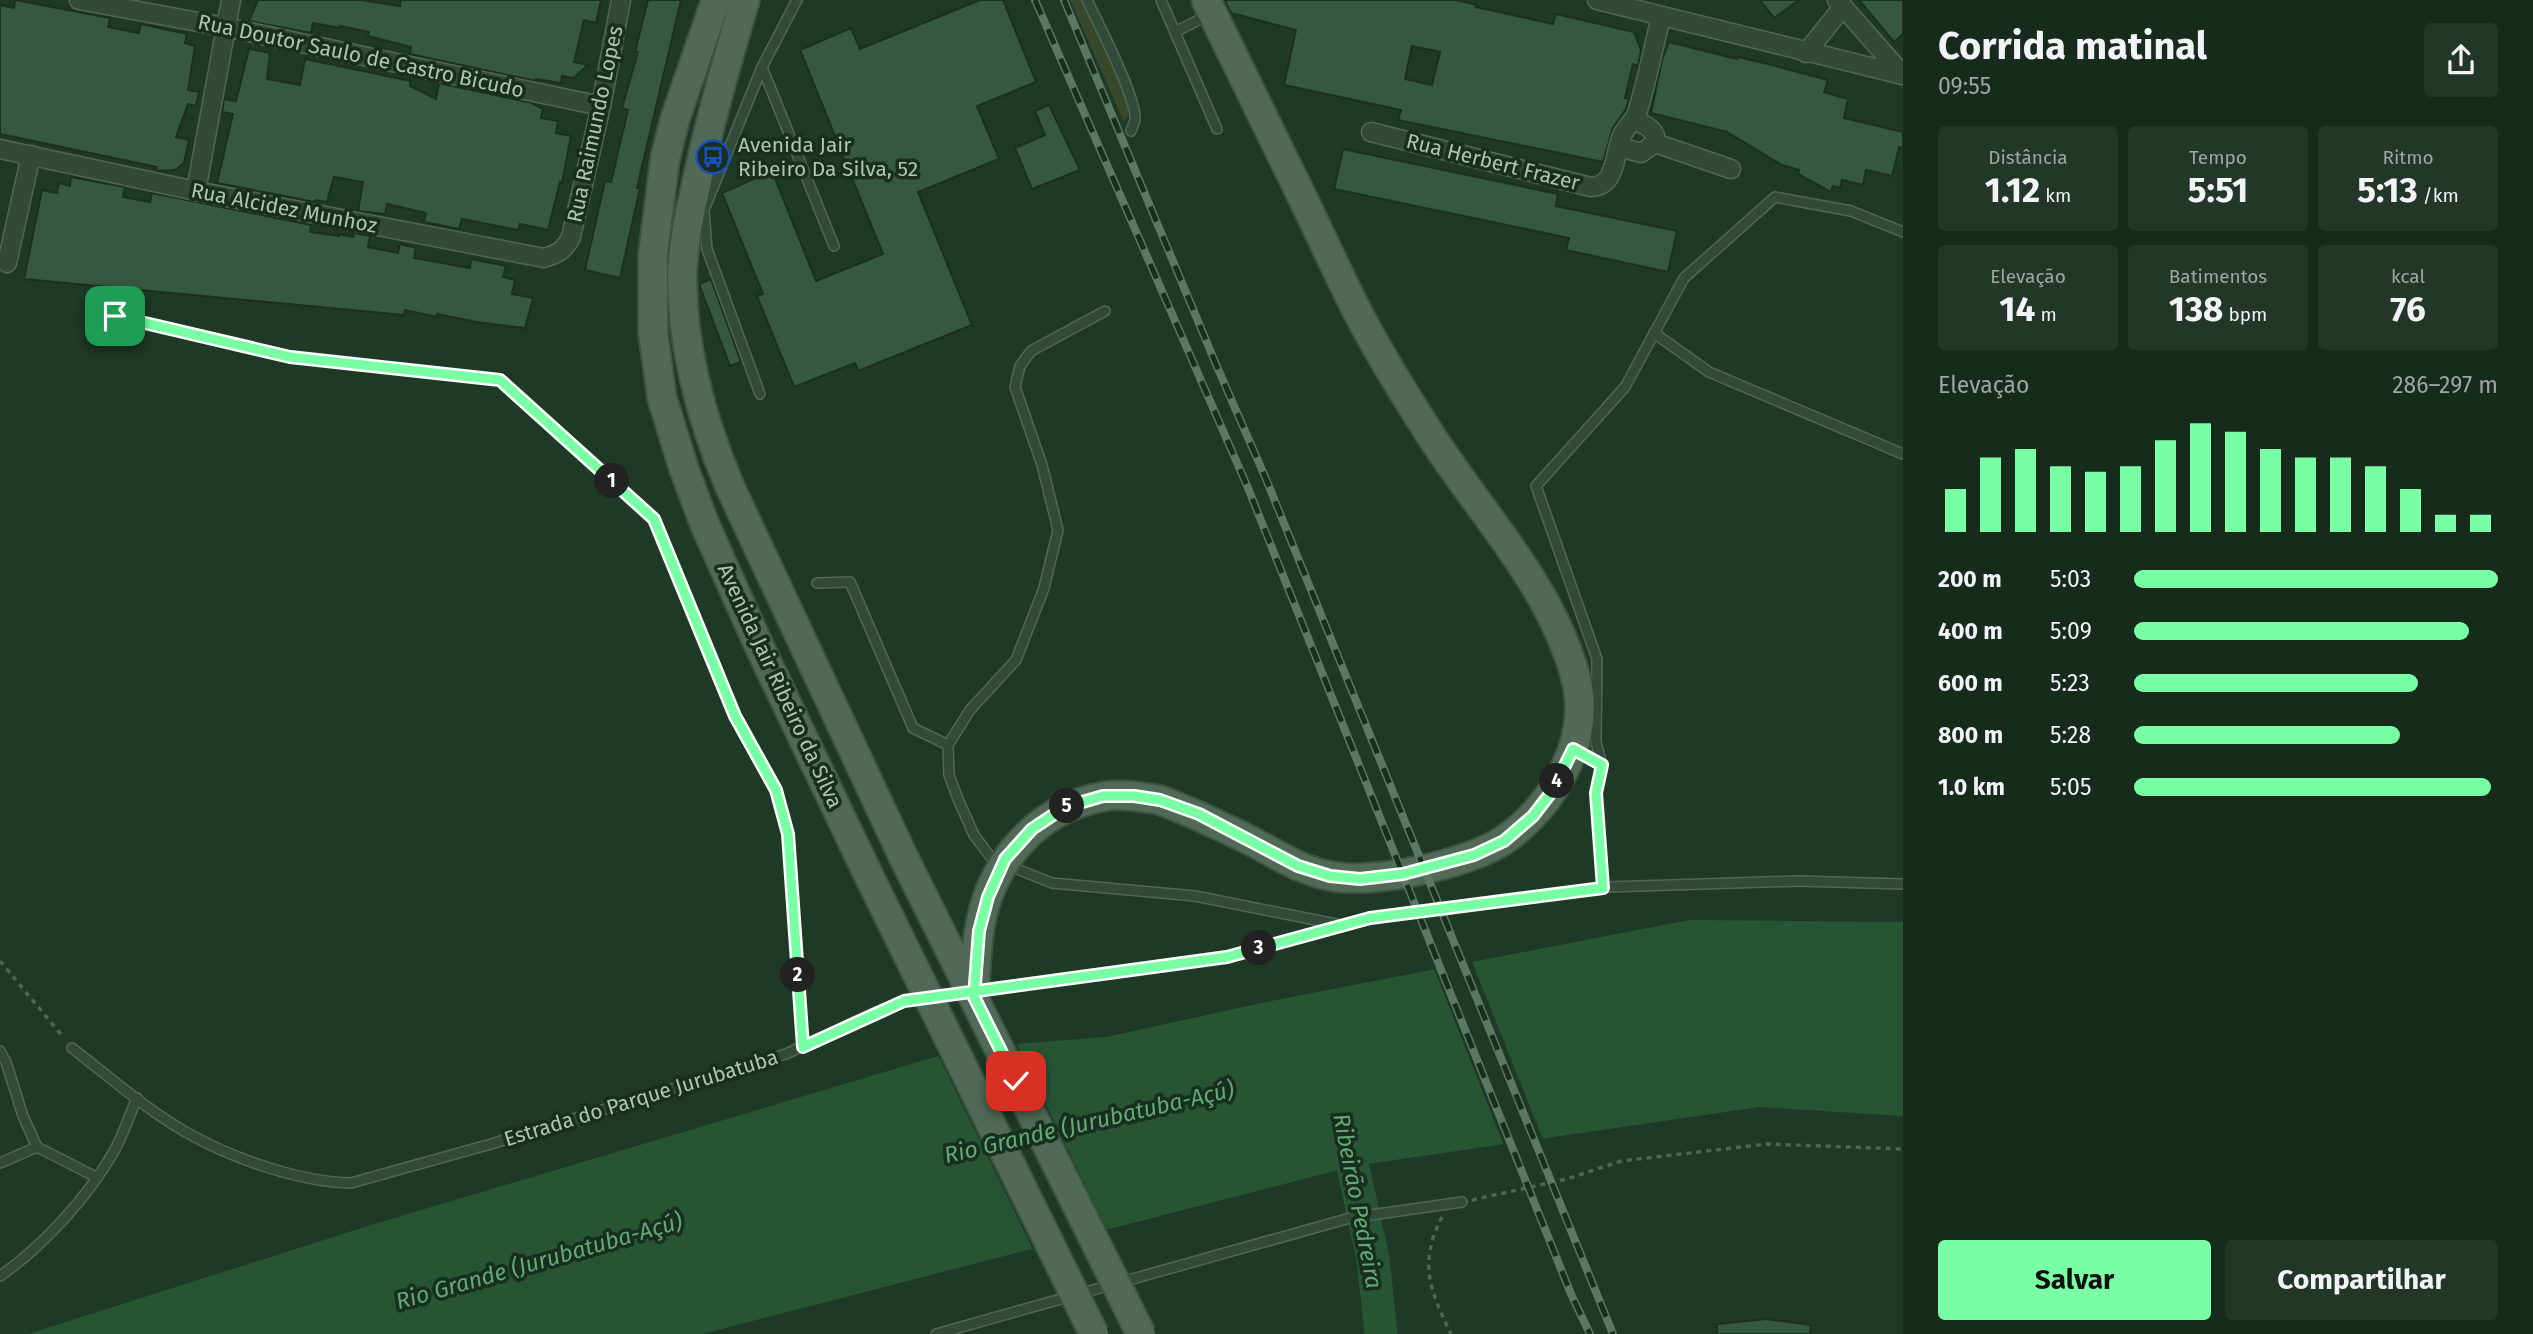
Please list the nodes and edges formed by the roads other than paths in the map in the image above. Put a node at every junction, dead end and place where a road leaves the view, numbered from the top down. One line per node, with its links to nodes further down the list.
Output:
1 (79, 0): 14 (street, Rua Doutor Saulo de Castro Bicudo)
2 (231, 0): 14 (street)
3 (621, 0): 19 (street, Rua Raimundo Lopes)
4 (716, 0): 34 (main road, Avenida Jair Ribeiro da Silva)
5 (745, 0): 35 (main road, Avenida Jair Ribeiro da Silva)
6 (797, 0): 17 (lane)
7 (1087, 0): 22 (lane)
8 (1161, 0): 15 (lane)
9 (1597, 0): 10 (street)
10 (1626, 4): 13 (street)
11 (1839, 4): 16 (street); 18 (street)
12 (1209, 6): 15 (lane); 42 (main road)
13 (1661, 17): 16 (street); 20 (street, Rua Herbert Frazer)
14 (225, 27): 19 (street, Rua Doutor Saulo de Castro Bicudo); 29 (street)
15 (1175, 32): 21 (lane)
16 (1806, 53): 18 (street)
17 (762, 67): 31 (lane); 38 (lane)
18 (1903, 75)
19 (601, 106): 32 (street, Rua Raimundo Lopes)
20 (1633, 120): 24 (street); 25 (street, Rua Herbert Frazer)
21 (1217, 129)
22 (1131, 131)
23 (1371, 132): 25 (street, Rua Herbert Frazer)
24 (1655, 143): 25 (street); 28 (street)
25 (1619, 147)
26 (0, 149): 27 (street, Rua Alcidez Munhoz)
27 (31, 155): 29 (street, Rua Alcidez Munhoz); 33 (street)
28 (1731, 169)
29 (196, 191): 32 (street, Rua Alcidez Munhoz)
30 (1903, 232): 37 (lane)
31 (834, 246)
32 (566, 247)
33 (7, 263)
34 (654, 284): 35 (main road); 57 (main road, Avenida Jair Ribeiro da Silva, bridge)
35 (684, 309): 47 (main road, Avenida Jair Ribeiro da Silva, bridge)
36 (1105, 311): 41 (lane)
37 (1654, 333): 39 (lane); 43 (lane)
38 (760, 394)
39 (1903, 454)
40 (817, 583): 41 (lane)
41 (948, 745): 46 (lane)
42 (1573, 749): 43 (lane); 47 (main road, bridge)
43 (1602, 765): 45 (lane)
44 (1903, 884): 45 (lane, Estrada do Parque Jurubatuba)
45 (1603, 888): 46 (lane, Estrada do Parque Jurubatuba)
46 (1341, 925): 50 (lane, Estrada do Parque Jurubatuba)
47 (974, 997): 58 (main road, Avenida Jair Ribeiro da Silva, bridge)
48 (72, 1048): 50 (lane, Estrada do Parque Jurubatuba)
49 (0, 1051): 51 (lane)
50 (137, 1098): 53 (lane)
51 (37, 1147): 52 (lane); 53 (lane)
52 (0, 1163)
53 (96, 1177): 55 (lane)
54 (1462, 1202): 56 (lane)
55 (0, 1276)
56 (936, 1334)
57 (1094, 1334)
58 (1141, 1334)

